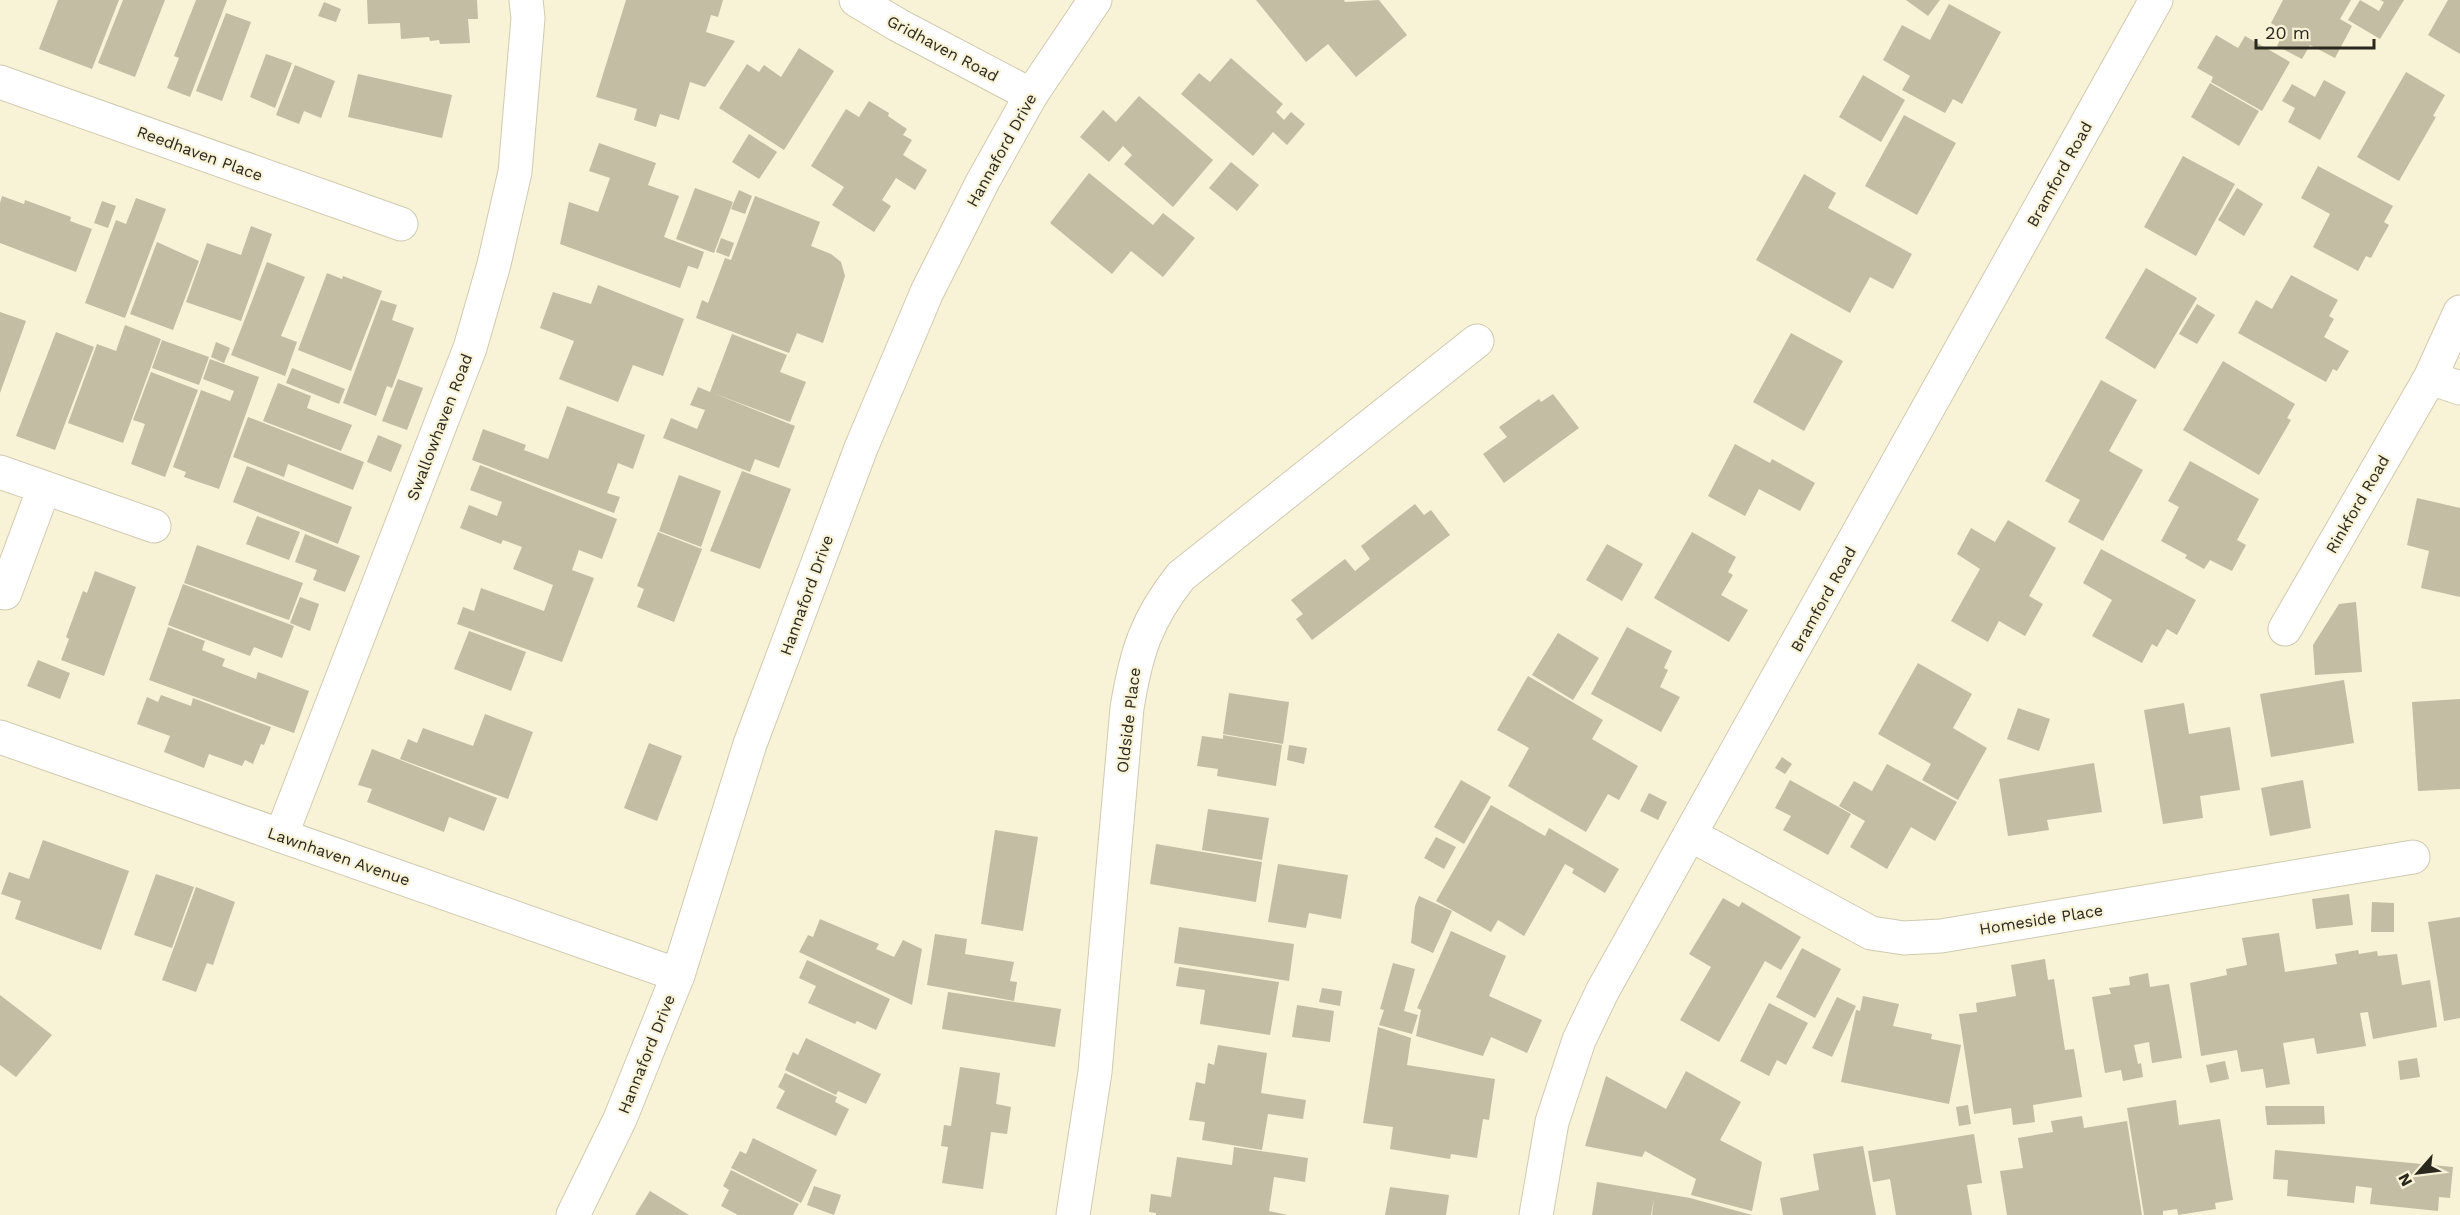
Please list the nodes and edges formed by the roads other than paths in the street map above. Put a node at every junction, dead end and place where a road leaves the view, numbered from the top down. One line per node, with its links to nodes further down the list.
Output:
1 (526, 0): 18 (street, Swallowhaven Road)
2 (856, 0): 6 (street, Gridhaven Road)
3 (1095, 0): 6 (street, Hannaford Drive)
4 (2156, 0): 17 (street, Bramford Road)
5 (0, 82): 7 (street, Reedhaven Place)
6 (1031, 95): 20 (street, Hannaford Drive)
7 (401, 224)
8 (2460, 312): 10 (street, Rinkford Road)
9 (1477, 341): 22 (street, Oldside Place)
10 (2445, 383): 15 (street, Rinkford Road)
11 (0, 472): 12 (street)
12 (45, 488): 13 (street); 14 (street)
13 (154, 526)
14 (5, 593)
15 (2284, 629)
16 (0, 737): 18 (street, Lawnhaven Avenue)
17 (1691, 835): 19 (street, Homeside Place); 23 (street, Bramford Road)
18 (281, 836): 20 (street, Lawnhaven Avenue)
19 (2413, 857)
20 (678, 975): 21 (street, Hannaford Drive)
21 (573, 1215)
22 (1073, 1215)
23 (1536, 1215)

